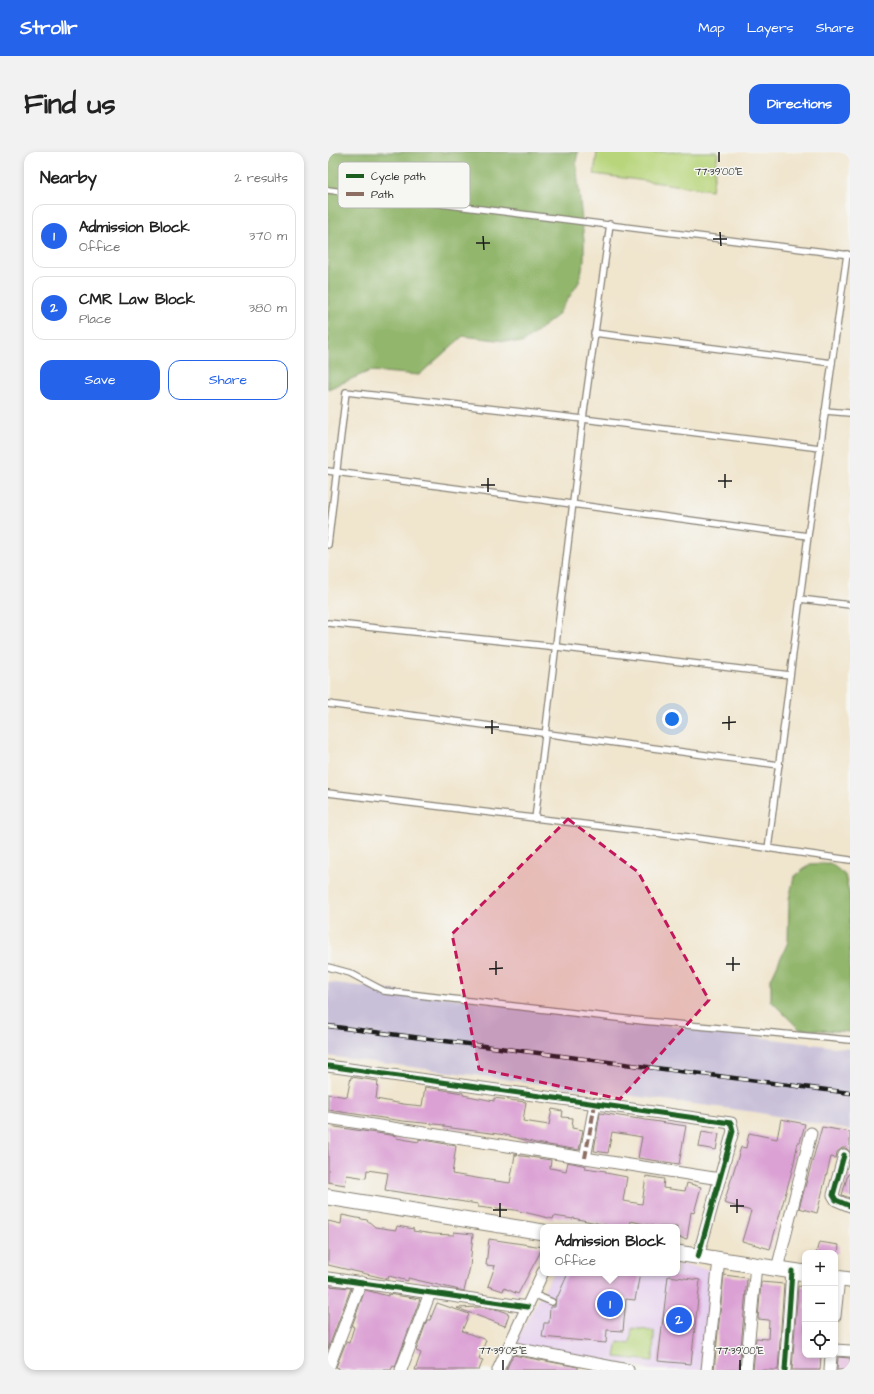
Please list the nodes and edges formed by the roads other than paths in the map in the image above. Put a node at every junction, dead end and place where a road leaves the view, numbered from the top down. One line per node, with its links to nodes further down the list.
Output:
1 (328, 190): 2 (lane)
2 (338, 191)
3 (470, 207): 4 (lane)
4 (610, 224): 5 (lane); 6 (lane)
5 (849, 255): 7 (lane)
6 (594, 333): 7 (lane); 10 (lane)
7 (832, 363): 8 (lane)
8 (825, 411): 9 (lane); 11 (lane)
9 (850, 414)
10 (583, 419): 11 (lane); 13 (lane); 14 (lane)
11 (820, 448): 15 (lane)
12 (328, 471): 13 (lane)
13 (336, 473): 14 (lane); 16 (lane)
14 (573, 504): 15 (lane); 20 (lane)
15 (808, 536): 17 (lane)
16 (328, 545)
17 (800, 599): 18 (lane); 21 (lane)
18 (850, 606)
19 (328, 623): 20 (lane)
20 (557, 647): 21 (lane); 23 (lane)
21 (790, 675): 24 (lane)
22 (328, 704): 23 (lane)
23 (546, 735): 24 (lane); 26 (lane)
24 (779, 765): 27 (lane)
25 (328, 793): 26 (lane)
26 (535, 819): 27 (lane)
27 (768, 849): 28 (lane)
28 (850, 860)
29 (328, 967): 30 (lane)
30 (850, 1040)
31 (328, 1066): 32 (street)
32 (595, 1104): 36 (street); 37 (street)
33 (328, 1118): 36 (street)
34 (811, 1133): 45 (street)
35 (844, 1155): 39 (street)
36 (585, 1158): 37 (street)
37 (720, 1178): 42 (street)
38 (328, 1197): 40 (main road)
39 (850, 1206)
40 (540, 1232)
41 (680, 1253): 42 (main road)
42 (698, 1256): 43 (main road)
43 (719, 1260): 44 (main road); 64 (street)
44 (756, 1266): 45 (main road); 65 (street)
45 (777, 1269): 46 (main road)
46 (798, 1272): 66 (street)
47 (541, 1276): 52 (street)
48 (328, 1278): 50 (street)
49 (841, 1279): 53 (street)
50 (361, 1282): 51 (street); 60 (street)
51 (430, 1293): 55 (street); 61 (street)
52 (533, 1294): 54 (lane); 55 (street)
53 (838, 1298)
54 (552, 1302)
55 (528, 1306): 56 (street)
56 (509, 1347): 62 (street); 63 (street)
57 (838, 1350): 58 (street)
58 (850, 1350)
59 (831, 1358): 67 (street)
60 (328, 1369)
61 (401, 1370)
62 (498, 1370)
63 (628, 1370)
64 (707, 1370)
65 (746, 1370)
66 (785, 1370)
67 (830, 1370)

